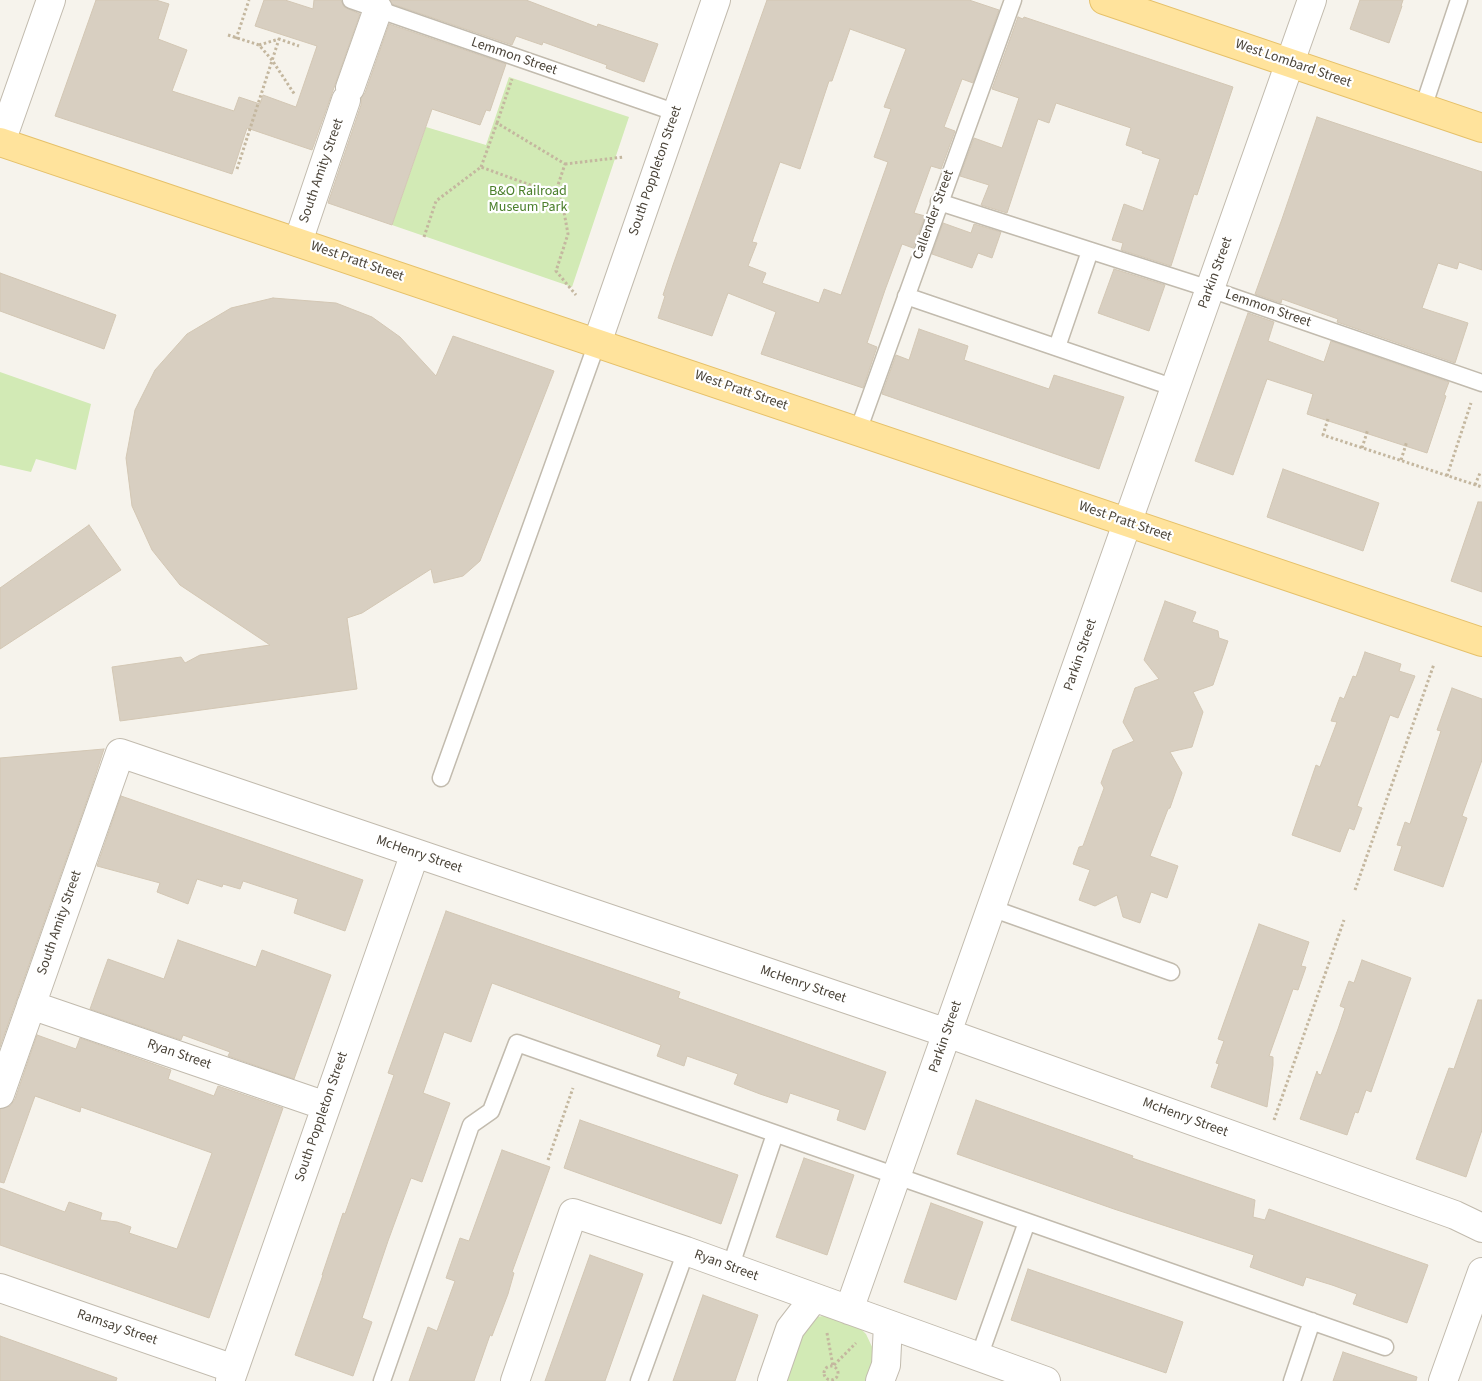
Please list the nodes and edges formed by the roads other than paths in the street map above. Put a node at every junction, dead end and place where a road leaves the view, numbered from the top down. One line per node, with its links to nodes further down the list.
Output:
1 (51, 0): 13 (street)
2 (351, 0): 8 (lane, Lemmon Street)
3 (716, 0): 11 (street, South Poppleton Street)
4 (1013, 0): 14 (lane, Callender Street)
5 (1104, 0): 9 (main road, West Lombard Street)
6 (1312, 0): 9 (street, Parkin Street)
7 (1459, 0): 10 (lane)
8 (378, 9): 11 (lane, Lemmon Street); 15 (street, South Amity Street)
9 (1290, 63): 10 (main road, West Lombard Street); 17 (street, Parkin Street)
10 (1423, 108): 12 (main road, West Lombard Street)
11 (677, 113): 19 (street, South Poppleton Street)
12 (1482, 128)
13 (0, 142): 15 (main road, West Pratt Street)
14 (939, 202): 16 (lane, Lemmon Street); 18 (lane, Callender Street)
15 (298, 242): 19 (main road, West Pratt Street)
16 (1090, 251): 17 (lane, Lemmon Street); 20 (lane)
17 (1210, 289): 21 (lane, Lemmon Street); 22 (street, Parkin Street)
18 (906, 296): 20 (lane); 23 (lane, Callender Street)
19 (597, 343): 23 (main road, West Pratt Street); 27 (lane)
20 (1057, 348): 22 (lane)
21 (1482, 383)
22 (1175, 388): 24 (street, Parkin Street)
23 (858, 431): 24 (main road, West Pratt Street)
24 (1128, 522): 25 (main road, West Pratt Street); 29 (street, Parkin Street)
25 (1482, 642)
26 (120, 753): 28 (street, McHenry Street); 31 (street, South Amity Street)
27 (441, 778)
28 (415, 853): 32 (street, McHenry Street); 34 (street, South Poppleton Street)
29 (992, 908): 30 (lane); 32 (street, Parkin Street)
30 (1170, 972)
31 (32, 1004): 33 (street, South Amity Street); 34 (street, Ryan Street)
32 (947, 1033): 36 (street, Parkin Street); 38 (street, McHenry Street)
33 (0, 1094)
34 (326, 1106): 49 (street, South Poppleton Street)
35 (775, 1134): 36 (lane); 40 (lane); 51 (lane)
36 (896, 1176): 37 (lane); 44 (street, Parkin Street)
37 (1027, 1222): 45 (lane); 48 (lane)
38 (1482, 1228)
39 (686, 1251): 40 (street, Ryan Street); 52 (street, Ryan Street); 53 (lane)
40 (730, 1268): 43 (street, Ryan Street)
41 (1482, 1272): 57 (street)
42 (0, 1288): 49 (street, Ramsay Street)
43 (814, 1298): 44 (street, Ryan Street); 54 (street)
44 (849, 1310): 46 (street, Ryan Street)
45 (1312, 1321): 47 (lane); 56 (lane)
46 (888, 1324): 48 (street, Ryan Street); 55 (street)
47 (1385, 1347)
48 (979, 1357): 50 (street, Ryan Street)
49 (232, 1375)
50 (1031, 1378)
51 (382, 1381)
52 (515, 1381)
53 (639, 1381)
54 (772, 1381)
55 (880, 1381)
56 (1292, 1381)
57 (1443, 1381)

